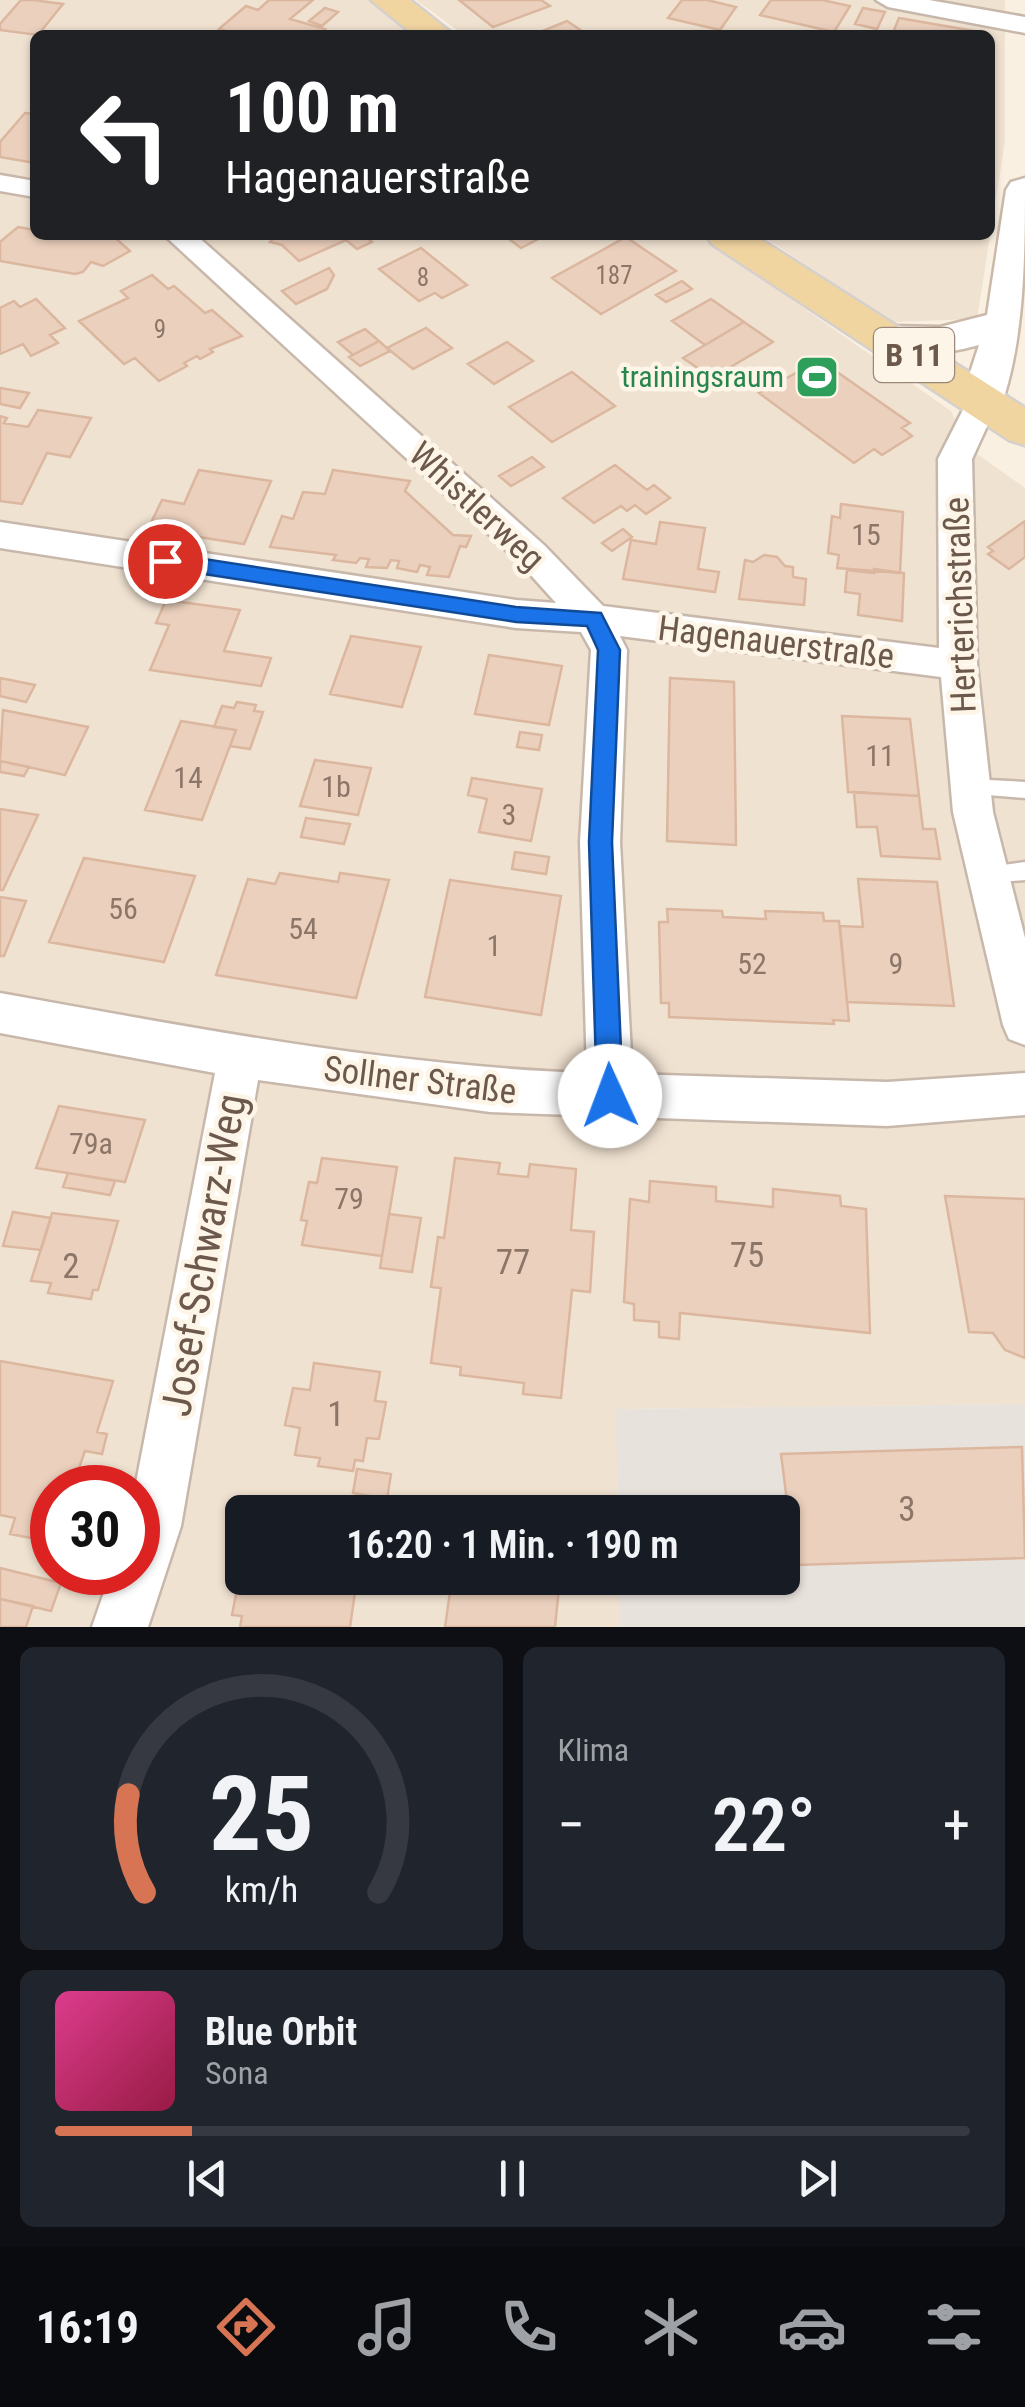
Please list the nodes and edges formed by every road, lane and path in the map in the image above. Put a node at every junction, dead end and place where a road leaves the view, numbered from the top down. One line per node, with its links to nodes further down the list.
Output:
1 (388, 0): 4 (main road)
2 (888, 0): 3 (street)
3 (1025, 25)
4 (430, 30)
5 (0, 183): 6 (street)
6 (30, 188)
7 (1025, 190): 10 (main road, Herterichstraße)
8 (185, 240): 15 (street, Whistlerweg)
9 (734, 240): 11 (main road, B 11)
10 (1004, 324): 11 (main road); 12 (main road, Herterichstraße)
11 (892, 340): 12 (main road, B 11)
12 (983, 400): 13 (main road, B 11); 16 (street, Herterichstraße)
13 (1025, 429)
14 (0, 535): 15 (street, Hagenauerstraße)
15 (593, 619): 16 (street, Hagenauerstraße); 24 (street, Whistlerweg)
16 (958, 666): 17 (street, Herterichstraße)
17 (970, 788): 18 (lane); 19 (street, Herterichstraße)
18 (1025, 790)
19 (1006, 873): 21 (street, Herterichstraße)
20 (0, 1013): 22 (street, Sollner Straße)
21 (1025, 1025)
22 (240, 1057): 24 (street, Sollner Straße); 25 (street, Josef-Schwarz-Weg)
23 (1025, 1094): 24 (street, Sollner Straße)
24 (610, 1096)
25 (120, 1627)

